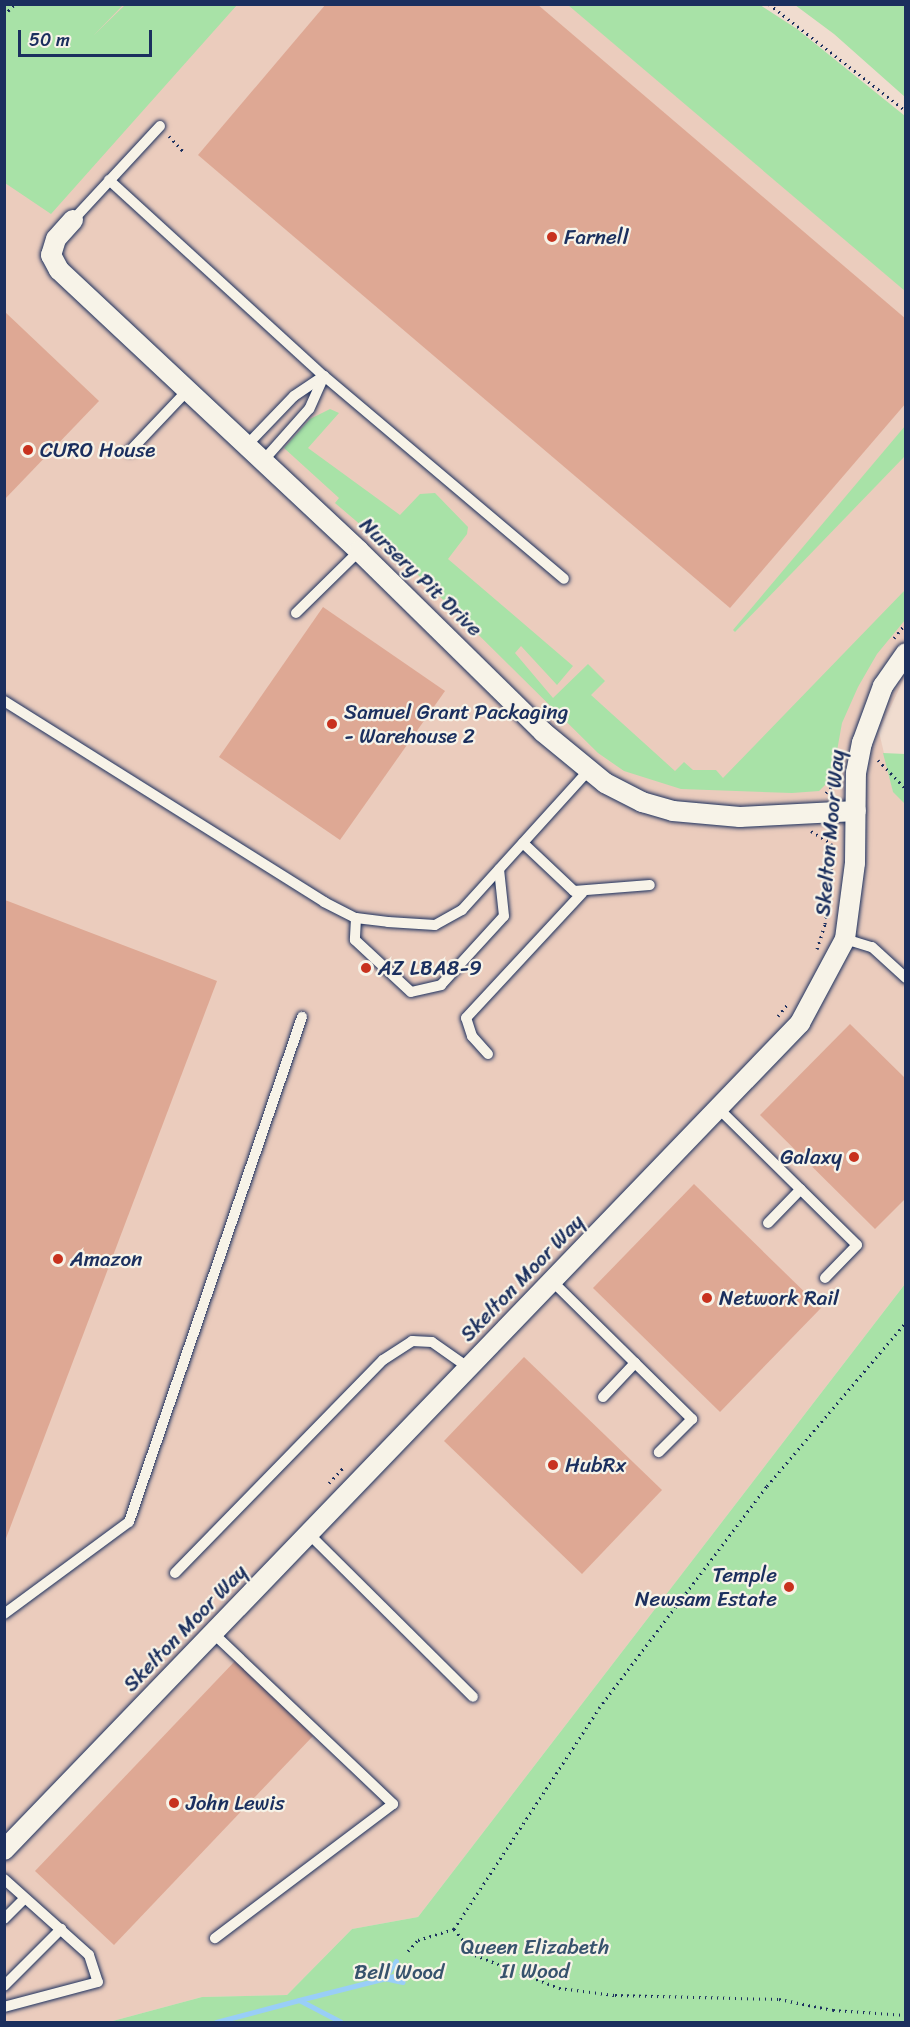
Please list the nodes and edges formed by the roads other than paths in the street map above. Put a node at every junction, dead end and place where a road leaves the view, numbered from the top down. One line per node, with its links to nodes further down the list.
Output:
1 (160, 126): 2 (lane)
2 (110, 180): 3 (lane); 4 (lane)
3 (73, 220): 5 (street, Nursery Pit Drive)
4 (324, 376): 6 (lane); 8 (lane); 10 (lane)
5 (187, 391): 6 (street, Nursery Pit Drive); 7 (lane)
6 (246, 446): 8 (street, Nursery Pit Drive)
7 (130, 451)
8 (263, 461): 9 (street, Nursery Pit Drive)
9 (359, 551): 11 (lane); 14 (street, Nursery Pit Drive)
10 (564, 579)
11 (296, 613)
12 (906, 652): 15 (street, Skelton Moor Way)
13 (4, 701): 20 (lane)
14 (589, 770): 15 (street, Nursery Pit Drive); 16 (lane)
15 (856, 811): 21 (street, Skelton Moor Way)
16 (523, 843): 17 (lane); 19 (lane)
17 (499, 869): 20 (lane); 20 (lane)
18 (651, 885): 19 (lane)
19 (582, 893): 24 (lane)
20 (356, 918)
21 (845, 939): 22 (lane); 25 (street, Skelton Moor Way)
22 (906, 978)
23 (302, 1017): 36 (lane)
24 (488, 1054)
25 (718, 1108): 26 (lane); 29 (street, Skelton Moor Way)
26 (801, 1189): 27 (lane); 28 (lane)
27 (768, 1224)
28 (825, 1278)
29 (552, 1281): 30 (lane); 31 (street, Skelton Moor Way)
30 (635, 1363): 32 (lane); 33 (lane)
31 (469, 1368): 34 (street, Skelton Moor Way); 35 (lane)
32 (603, 1397)
33 (660, 1452)
34 (309, 1534): 37 (street, Skelton Moor Way); 38 (lane)
35 (175, 1573)
36 (4, 1614)
37 (214, 1634): 39 (street, Skelton Moor Way); 44 (lane)
38 (473, 1697)
39 (4, 1850)
40 (4, 1879): 41 (lane)
41 (24, 1899): 42 (lane); 43 (lane)
42 (4, 1918)
43 (61, 1929): 45 (lane); 46 (lane)
44 (215, 1938)
45 (4, 1986)
46 (4, 2007)

